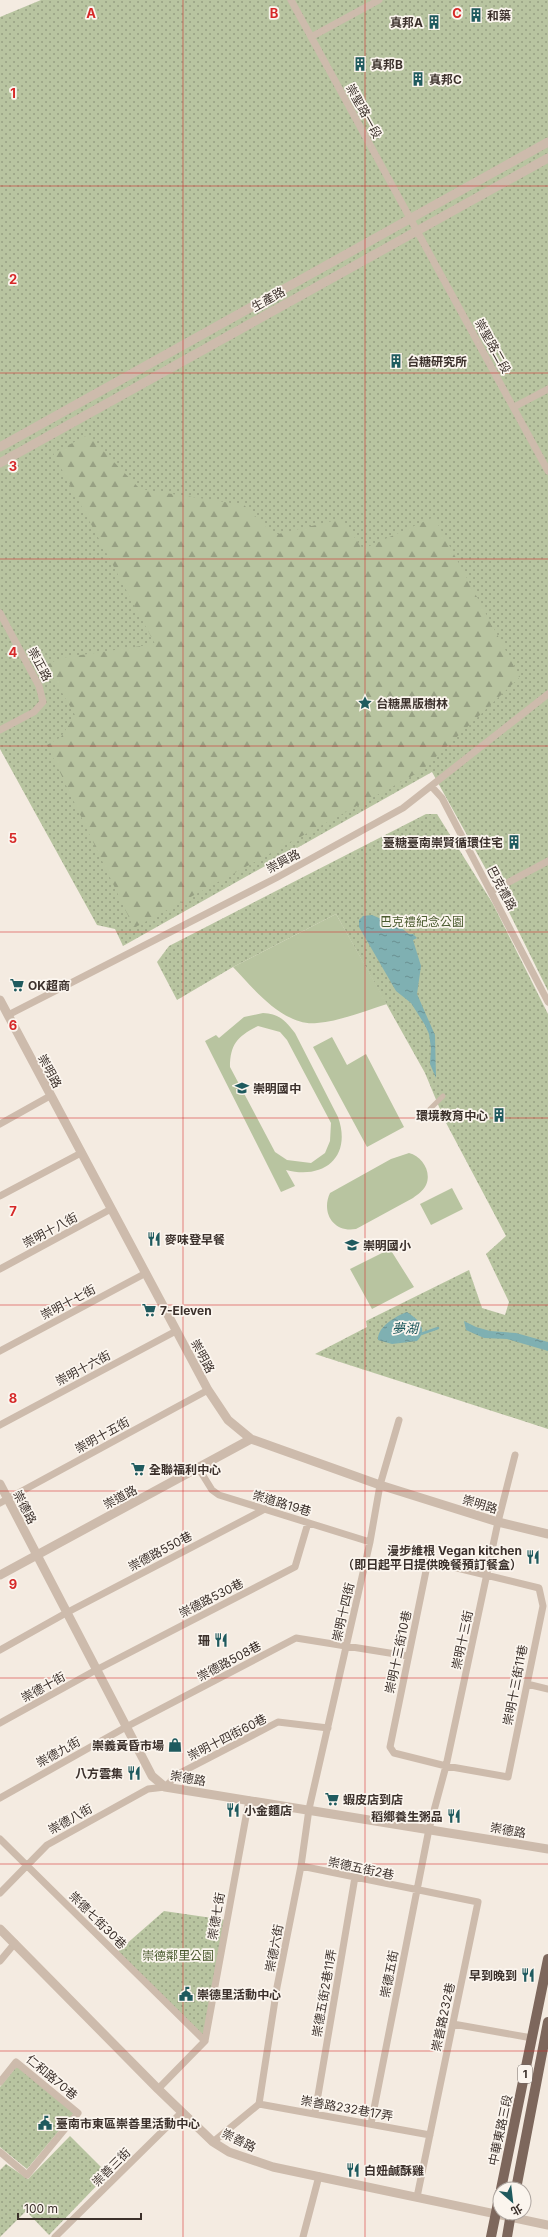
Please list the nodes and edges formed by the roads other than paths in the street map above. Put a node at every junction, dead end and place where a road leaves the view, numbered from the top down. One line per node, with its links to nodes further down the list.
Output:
1 (291, 0): 3 (street, 崇聖路一段)
2 (379, 0): 3 (street)
3 (311, 37): 6 (street, 崇聖路一段)
4 (548, 142): 6 (street, 生產路)
5 (548, 158): 7 (street, 生產路)
6 (410, 220): 7 (street, 崇聖路一段); 10 (street, 生產路)
7 (417, 232): 9 (street, 崇聖路二段); 11 (street, 生產路)
8 (548, 389): 9 (street)
9 (514, 407): 12 (street, 崇聖路二段)
10 (0, 447)
11 (0, 463)
12 (548, 471)
13 (0, 613): 15 (street, 崇正路)
14 (548, 694): 16 (street, 崇興路)
15 (0, 730)
16 (432, 787): 18 (street, 巴克禮路); 21 (street, 崇興路)
17 (548, 862): 18 (street)
18 (492, 891): 20 (street, 巴克禮路)
19 (0, 1000): 21 (street, 崇明路)
20 (548, 1002)
21 (8, 1015): 22 (street, 崇明路)
22 (50, 1096): 25 (street); 26 (street, 崇明路)
23 (443, 1096): 24 (street)
24 (422, 1116)
25 (0, 1124)
26 (81, 1153): 27 (street); 28 (street, 崇明路)
27 (0, 1196)
28 (111, 1209): 29 (street, 崇明十八街); 30 (street, 崇明路)
29 (0, 1269)
30 (146, 1273): 31 (street, 崇明路); 32 (street, 崇明十七街)
31 (176, 1331): 33 (street, 崇明路); 35 (street, 崇明十六街)
32 (0, 1351)
33 (208, 1390): 36 (street, 崇明路); 41 (street, 崇明十五街)
34 (398, 1420): 40 (street, 崇明十四街)
35 (0, 1425)
36 (251, 1439): 38 (street, 崇道路); 40 (street, 崇明路)
37 (515, 1455): 44 (street, 崇明十三街)
38 (199, 1469): 42 (street, 崇道路19巷); 47 (street, 崇道路)
39 (0, 1484): 41 (street, 崇德路)
40 (380, 1485): 44 (street, 崇明路); 46 (street, 崇明十四街)
41 (4, 1501): 47 (street, 崇德路)
42 (265, 1509): 43 (street, 崇道路19巷); 50 (street, 崇德路550巷)
43 (308, 1522): 46 (street, 崇道路19巷); 54 (street, 崇德路530巷)
44 (498, 1522): 45 (street, 崇明路); 49 (street, 崇明十三街)
45 (548, 1534)
46 (370, 1542): 51 (street, 崇明十四街)
47 (36, 1556): 48 (street, 崇道路); 50 (street, 崇德路)
48 (0, 1575)
49 (487, 1575): 53 (street, 崇明十三街10巷); 55 (street, 崇明十三街11巷); 60 (street, 崇明十三街)
50 (66, 1613): 52 (street, 崇德路550巷); 54 (street, 崇德路)
51 (347, 1647): 53 (street, 崇德路508巷); 58 (street, 崇德路508巷); 59 (street, 崇明十四街)
52 (0, 1650)
53 (408, 1656): 60 (street, 崇明十三街10巷)
54 (96, 1670): 57 (street, 崇德十街); 58 (street, 崇德路)
55 (527, 1684): 56 (street); 60 (street, 崇明十三街11巷)
56 (548, 1689)
57 (0, 1723)
58 (126, 1727): 61 (street, 崇德路); 62 (street, 崇德九街)
59 (328, 1728): 61 (street, 崇明十四街60巷); 64 (street, 崇明十四街)
60 (446, 1766): 65 (street, 崇明十三街)
61 (165, 1787): 63 (street, 崇德路); 68 (street, 崇德八街)
62 (0, 1798)
63 (249, 1800): 64 (street, 崇德路); 81 (street, 崇德七街)
64 (309, 1809): 65 (street, 崇德路); 69 (street, 崇德六街)
65 (429, 1829): 67 (street, 崇德路); 71 (street, 崇德五街)
66 (0, 1839): 68 (street, 崇德七街30巷)
67 (548, 1849)
68 (27, 1865): 72 (street, 崇德八街); 81 (street, 崇德七街30巷)
69 (301, 1866): 70 (street, 崇德五街2巷); 84 (street, 崇德六街)
70 (355, 1877): 71 (street, 崇德五街2巷); 86 (street, 崇德五街2巷11弄)
71 (417, 1891): 78 (street, 崇善路232巷); 87 (street, 崇德五街)
72 (0, 1893)
73 (0, 1929): 74 (street, 崇善路)
74 (15, 1943): 76 (street); 83 (street, 崇善路)
75 (548, 1958): 79 (main road, 中華東路三段 / 1)
76 (0, 1961)
77 (548, 2022): 80 (main road, 1)
78 (453, 2024): 79 (street); 88 (street, 崇善路232巷)
79 (532, 2038): 92 (main road, 中華東路三段 / 1)
80 (546, 2040): 93 (main road, 1)
81 (205, 2041): 83 (street)
82 (0, 2082): 90 (street, 仁和路70巷)
83 (158, 2089): 85 (street, 崇善路)
84 (259, 2104): 86 (street, 崇善路232巷17弄); 89 (street)
85 (182, 2112): 89 (street, 崇善路); 101 (street, 崇善三街)
86 (315, 2113): 87 (street, 崇善路232巷17弄)
87 (371, 2124): 88 (street, 崇善路232巷17弄)
88 (430, 2135): 94 (street, 崇善路232巷)
89 (213, 2142): 91 (street, 崇善路)
90 (0, 2152)
91 (319, 2176): 94 (street, 崇善路); 100 (street)
92 (503, 2181)
93 (518, 2181)
94 (417, 2197): 95 (street, 崇善路)
95 (492, 2214)
96 (495, 2221): 103 (main road)
97 (510, 2221): 104 (main road)
98 (532, 2221): 99 (street, 崇善路)
99 (548, 2225)
100 (303, 2234): 102 (street)
101 (55, 2237)
102 (310, 2237)
103 (491, 2237)
104 (507, 2237)

